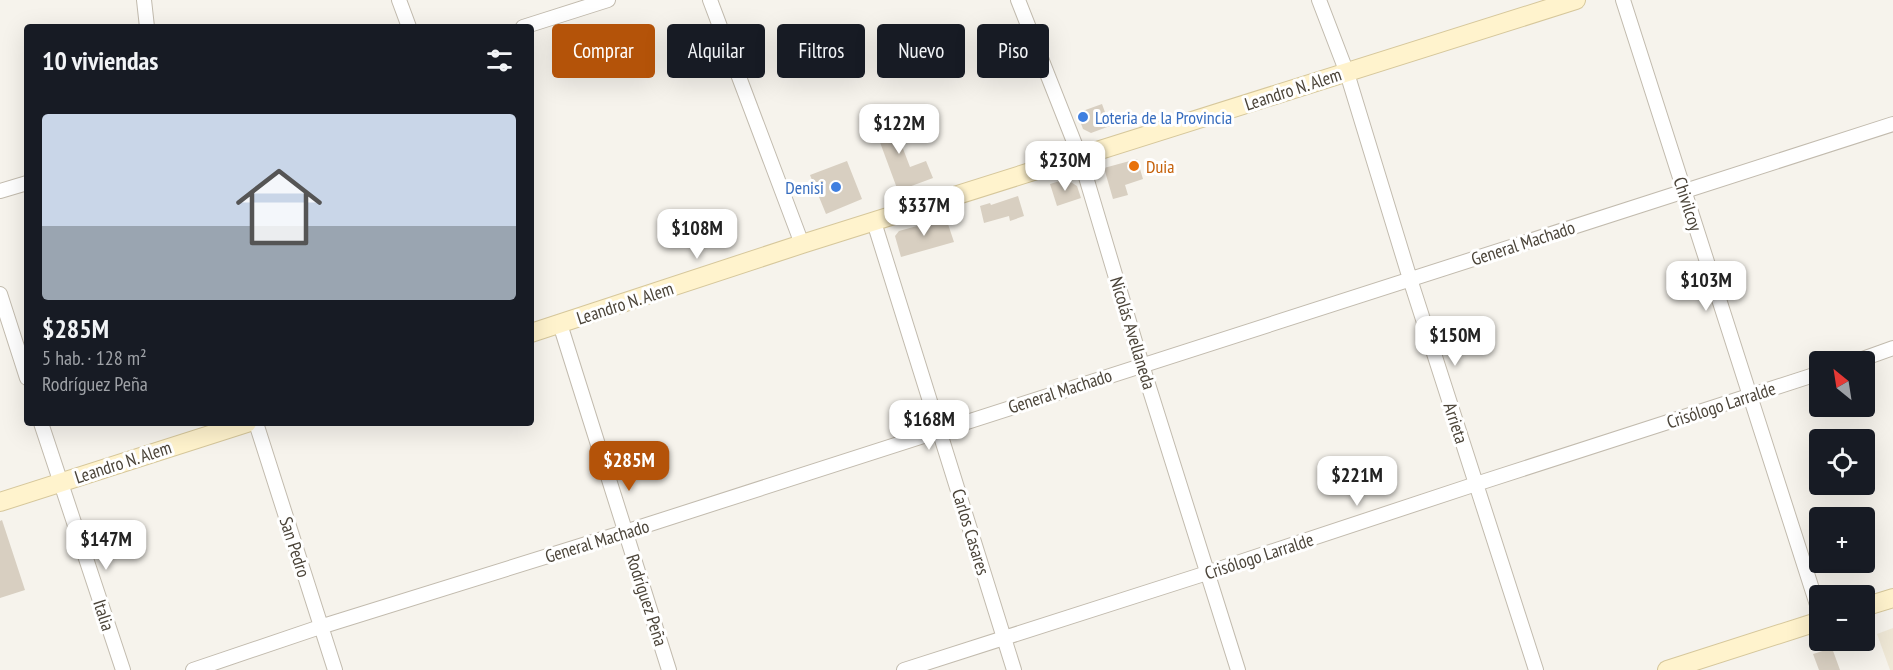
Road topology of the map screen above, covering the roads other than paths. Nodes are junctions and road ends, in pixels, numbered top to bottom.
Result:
1 (144, 0) edge
2 (399, 0) edge
3 (608, 0) edge
4 (710, 0) edge
5 (1018, 0) edge
6 (1319, 0) edge
7 (1576, 0) edge
8 (1623, 0) edge
9 (147, 24) edge
10 (408, 24) edge
11 (532, 24) edge
12 (1347, 72) junction
13 (1893, 124) edge
14 (1080, 157) junction
15 (24, 184) edge
16 (0, 192) edge
17 (1684, 192) junction
18 (874, 222) junction
19 (802, 244) junction
20 (1410, 279) junction
21 (0, 294) edge
22 (560, 324) junction
23 (534, 329) edge
24 (1893, 348) edge
25 (1875, 354) edge
26 (1142, 365) junction
27 (24, 369) edge
28 (1809, 377) edge
29 (1749, 396) junction
30 (42, 426) edge
31 (237, 426) edge
32 (257, 426) edge
33 (939, 430) junction
34 (60, 482) junction
35 (1476, 484) junction
36 (0, 502) edge
37 (625, 532) junction
38 (1207, 573) junction
39 (1811, 585) edge
40 (1893, 598) edge
41 (1875, 604) edge
42 (1809, 625) edge
43 (320, 627) junction
44 (1003, 639) junction
45 (1698, 665) edge
46 (123, 670) edge
47 (193, 670) edge
48 (335, 670) edge
49 (669, 670) edge
50 (904, 670) edge
51 (1014, 670) edge
52 (1238, 670) edge
53 (1536, 670) edge
54 (1667, 670) edge

1 - 9 street
2 - 10 street
3 - 11 street
4 - 19 street
5 - 14 street, Nicolás Avellaneda
6 - 12 street, Arrieta
7 - 12 street, Leandro N. Alem
8 - 17 street, Chivilcoy
12 - 14 street, Leandro N. Alem
12 - 20 street, Arrieta
13 - 17 street, General Machado
14 - 18 street, Leandro N. Alem
14 - 26 street, Nicolás Avellaneda
15 - 16 street
17 - 20 street, General Machado
17 - 29 street, Chivilcoy
18 - 19 street, Leandro N. Alem
18 - 33 street, Carlos Casares
19 - 22 street, Leandro N. Alem
20 - 26 street, General Machado
20 - 35 street, Arrieta
21 - 27 street
22 - 23 street, Leandro N. Alem
22 - 37 street, Rodríguez Peña
24 - 25 street
26 - 33 street, General Machado
26 - 38 street, Nicolás Avellaneda
28 - 29 street, Crisólogo Larralde
29 - 35 street, Crisólogo Larralde
29 - 39 street, Chivilcoy
30 - 34 street, Italia
31 - 34 street, Leandro N. Alem
32 - 43 street, San Pedro
33 - 37 street, General Machado
33 - 44 street, Carlos Casares
34 - 36 street, Leandro N. Alem
34 - 46 street, Italia
35 - 38 street, Crisólogo Larralde
35 - 53 street, Arrieta
37 - 43 street, General Machado
37 - 49 street, Rodríguez Peña
38 - 44 street, Crisólogo Larralde
38 - 52 street, Nicolás Avellaneda
40 - 41 street
42 - 45 street
43 - 47 street, General Machado
43 - 48 street, San Pedro
44 - 50 street, Crisólogo Larralde
44 - 51 street, Carlos Casares
45 - 54 street

